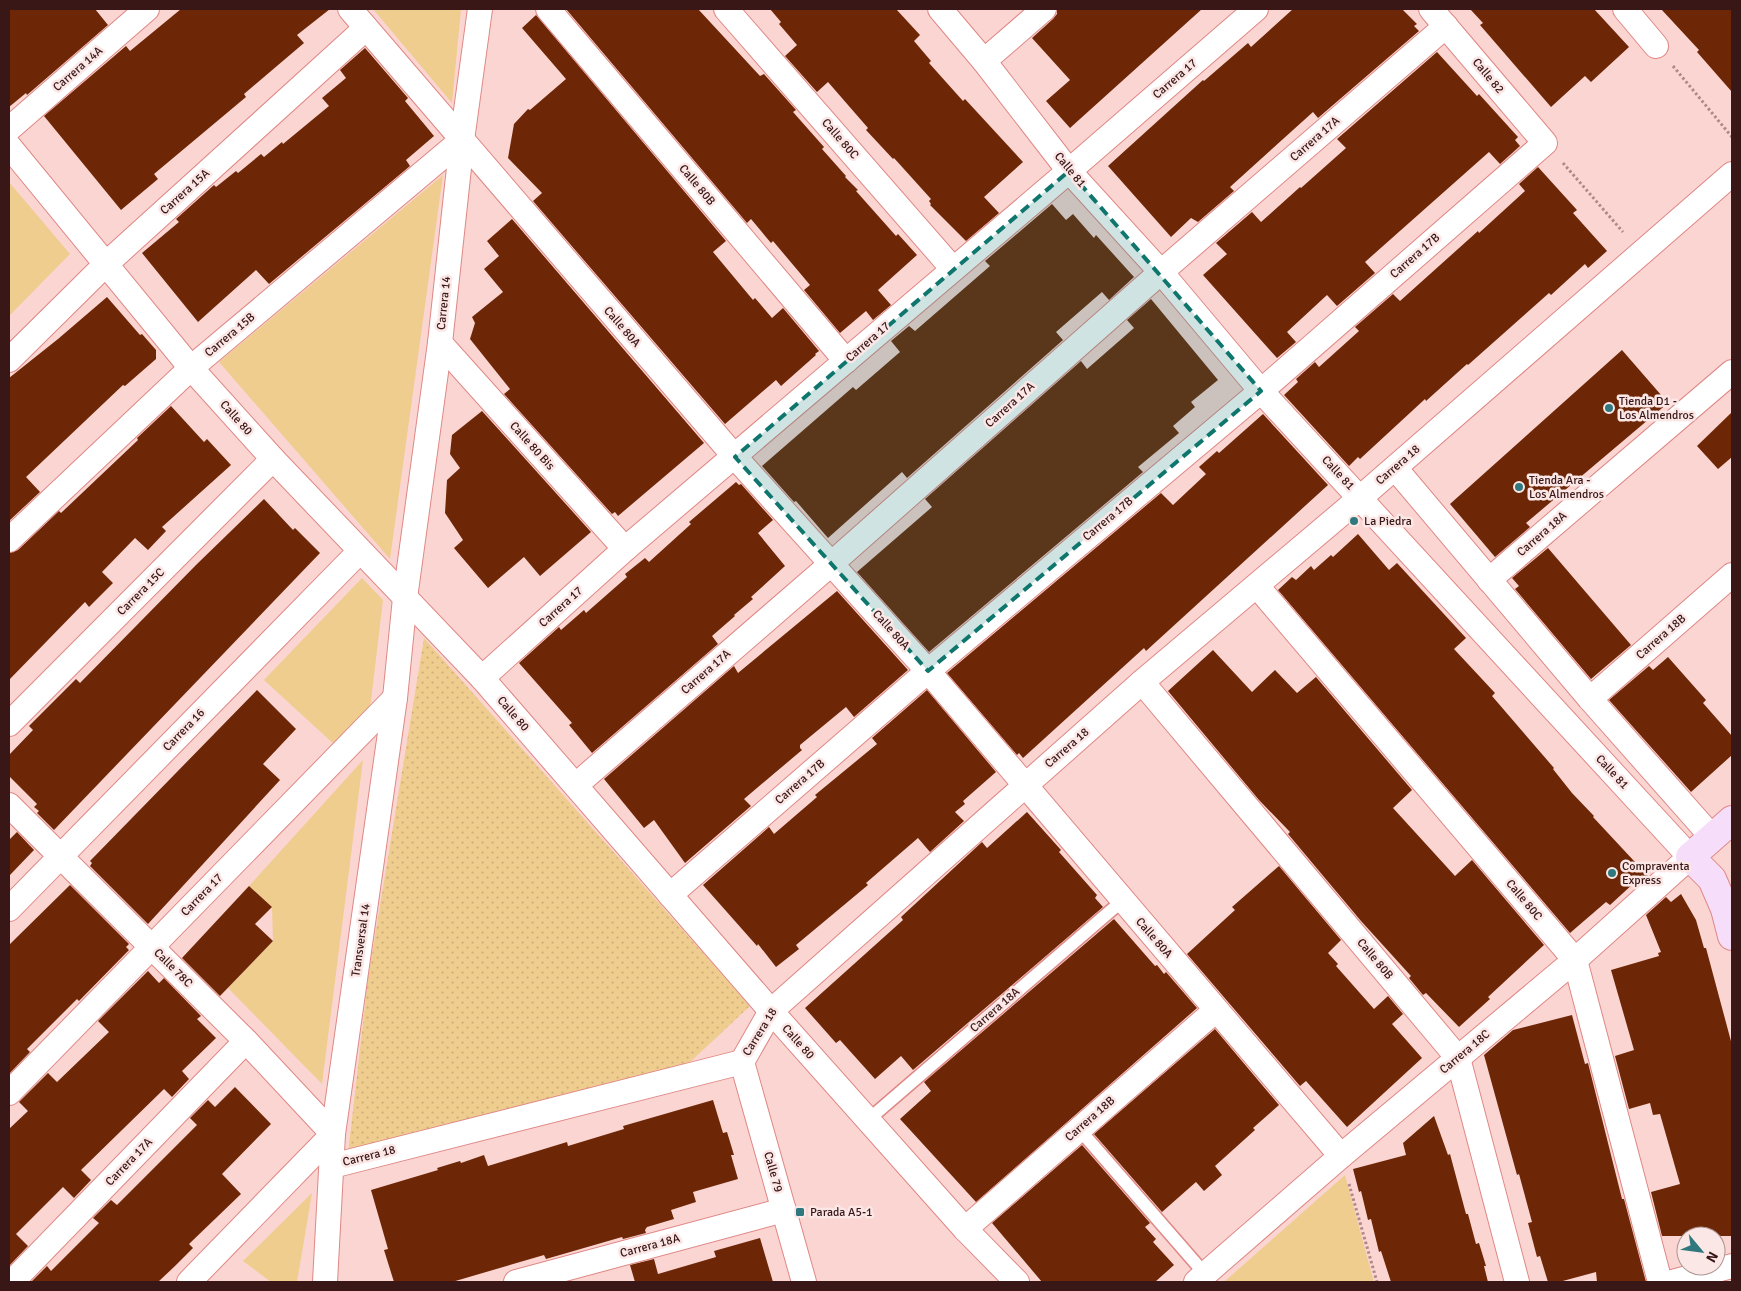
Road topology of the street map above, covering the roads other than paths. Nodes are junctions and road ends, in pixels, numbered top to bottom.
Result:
1 (147, 9) edge
2 (350, 9) edge
3 (480, 9) edge
4 (548, 9) edge
5 (726, 9) edge
6 (940, 9) edge
7 (1044, 9) edge
8 (1256, 9) edge
9 (1625, 9) edge
10 (1439, 18) edge
11 (366, 28) junction
12 (1656, 46) road end
13 (984, 61) junction
14 (9, 129) edge
15 (462, 140) junction
16 (1545, 143) joint
17 (9, 146) edge
18 (1069, 171) junction
19 (1732, 174) edge
20 (106, 264) junction
21 (953, 269) junction
22 (1161, 272) junction
23 (440, 343) junction
24 (9, 360) edge
25 (846, 361) junction
26 (191, 368) junction
27 (1732, 372) edge
28 (1261, 391) junction
29 (734, 457) junction
30 (273, 459) junction
31 (1395, 468) junction
32 (1360, 498) junction
33 (9, 540) edge
34 (625, 549) junction
35 (360, 551) junction
36 (831, 564) junction
37 (1732, 574) edge
38 (1489, 580) junction
39 (1257, 586) junction
40 (405, 598) junction
41 (928, 670) junction
42 (482, 678) junction
43 (1142, 682) junction
44 (395, 698) junction
45 (1590, 699) junction
46 (9, 724) edge
47 (1025, 784) junction
48 (576, 785) junction
49 (9, 805) edge
50 (1732, 820) edge
51 (1712, 838) junction
52 (60, 857) junction
53 (1690, 857) junction
54 (670, 894) junction
55 (1122, 901) junction
56 (9, 910) edge
57 (1732, 936) edge
58 (152, 946) junction
59 (1575, 960) junction
60 (1216, 1010) junction
61 (771, 1011) junction
62 (246, 1041) junction
63 (1458, 1058) junction
64 (742, 1062) junction
65 (9, 1093) edge
66 (868, 1120) junction
67 (1079, 1129) junction
68 (333, 1134) junction
69 (1341, 1156) junction
70 (332, 1166) junction
71 (784, 1210) junction
72 (965, 1229) junction
73 (1732, 1266) edge
74 (1200, 1278) edge
75 (12, 1282) edge
76 (189, 1282) edge
77 (325, 1282) edge
78 (516, 1282) edge
79 (804, 1282) edge
80 (1016, 1282) edge
81 (1517, 1282) edge
82 (1660, 1282) edge
83 (1672, 1282) edge

1 - 14 street, Carrera 14A
2 - 11 street, Calle 80A
3 - 15 street, Carrera 14
4 - 25 street, Calle 80B
5 - 21 street, Calle 80C
6 - 13 street, Calle 81
7 - 13 street
8 - 18 street, Carrera 17
9 - 12 street
10 - 16 street, Calle 82
10 - 22 street, Carrera 17A
11 - 15 street, Calle 80A
11 - 20 street, Carrera 15A
13 - 18 street, Calle 81
15 - 23 street, Carrera 14
15 - 26 street, Carrera 15B
15 - 29 street, Calle 80A
16 - 28 street, Carrera 17B
17 - 20 street, Calle 80
18 - 21 street, Carrera 17
18 - 22 street, Calle 81
19 - 31 street, Carrera 18
20 - 24 street, Carrera 15A
20 - 26 street, Calle 80
21 - 25 street, Carrera 17
22 - 28 street, Calle 81
22 - 36 street, Carrera 17A
23 - 34 street, Calle 80 Bis
23 - 40 street, Carrera 14
25 - 29 street, Carrera 17
26 - 30 street, Calle 80
26 - 33 street, Carrera 15B
27 - 38 street, Carrera 18A
28 - 32 street, Calle 81
28 - 41 street, Carrera 17B
29 - 34 street, Carrera 17
29 - 36 street, Calle 80A
30 - 35 street, Calle 80
30 - 46 street, Carrera 15C
31 - 32 street, Carrera 18
31 - 38 street
32 - 39 street, Carrera 18
32 - 53 street, Calle 81
34 - 42 street, Carrera 17
35 - 40 street, Calle 80
35 - 52 street, Carrera 16
36 - 41 street, Calle 80A
36 - 48 street, Carrera 17A
37 - 45 street, Carrera 18B
38 - 45 street
39 - 43 street, Carrera 18
39 - 59 street, Calle 80C
40 - 42 street, Calle 80
40 - 44 street, Transversal 14
41 - 47 street, Calle 80A
41 - 54 street, Carrera 17B
42 - 48 street, Calle 80
43 - 47 street, Carrera 18
43 - 63 street, Calle 80B
44 - 58 street, Carrera 17
44 - 68 street, Transversal 14
45 - 51 street
47 - 55 street, Calle 80A
47 - 61 street, Carrera 18
48 - 54 street, Calle 80
49 - 52 street, Calle 78C
50 - 51 street, Carrera 18C
51 - 53 street, Carrera 18C
52 - 56 street, Carrera 16
52 - 58 street, Calle 78C
53 - 57 street, Calle 81
53 - 59 street, Carrera 18C
54 - 61 street, Calle 80
55 - 60 street, Calle 80A
55 - 66 lane, Carrera 18A
58 - 62 street, Calle 78C
58 - 65 street, Carrera 17
59 - 63 street, Carrera 18C
59 - 82 street, Calle 80C
60 - 67 street, Carrera 18B
60 - 69 street, Calle 80A
61 - 64 street, Carrera 18
61 - 66 street, Calle 80
62 - 68 street, Calle 78C
62 - 75 street, Carrera 17A
63 - 69 street, Carrera 18C
63 - 81 street, Calle 80B
64 - 70 street, Carrera 18
64 - 71 street, Calle 79
66 - 72 street, Calle 80
67 - 72 street, Carrera 18B
67 - 74 lane
68 - 70 street, Transversal 14
68 - 76 street
69 - 74 street, Carrera 18C
70 - 77 street, Transversal 14
71 - 78 street, Carrera 18A
71 - 79 street, Calle 79
72 - 80 street, Calle 80
73 - 83 street

